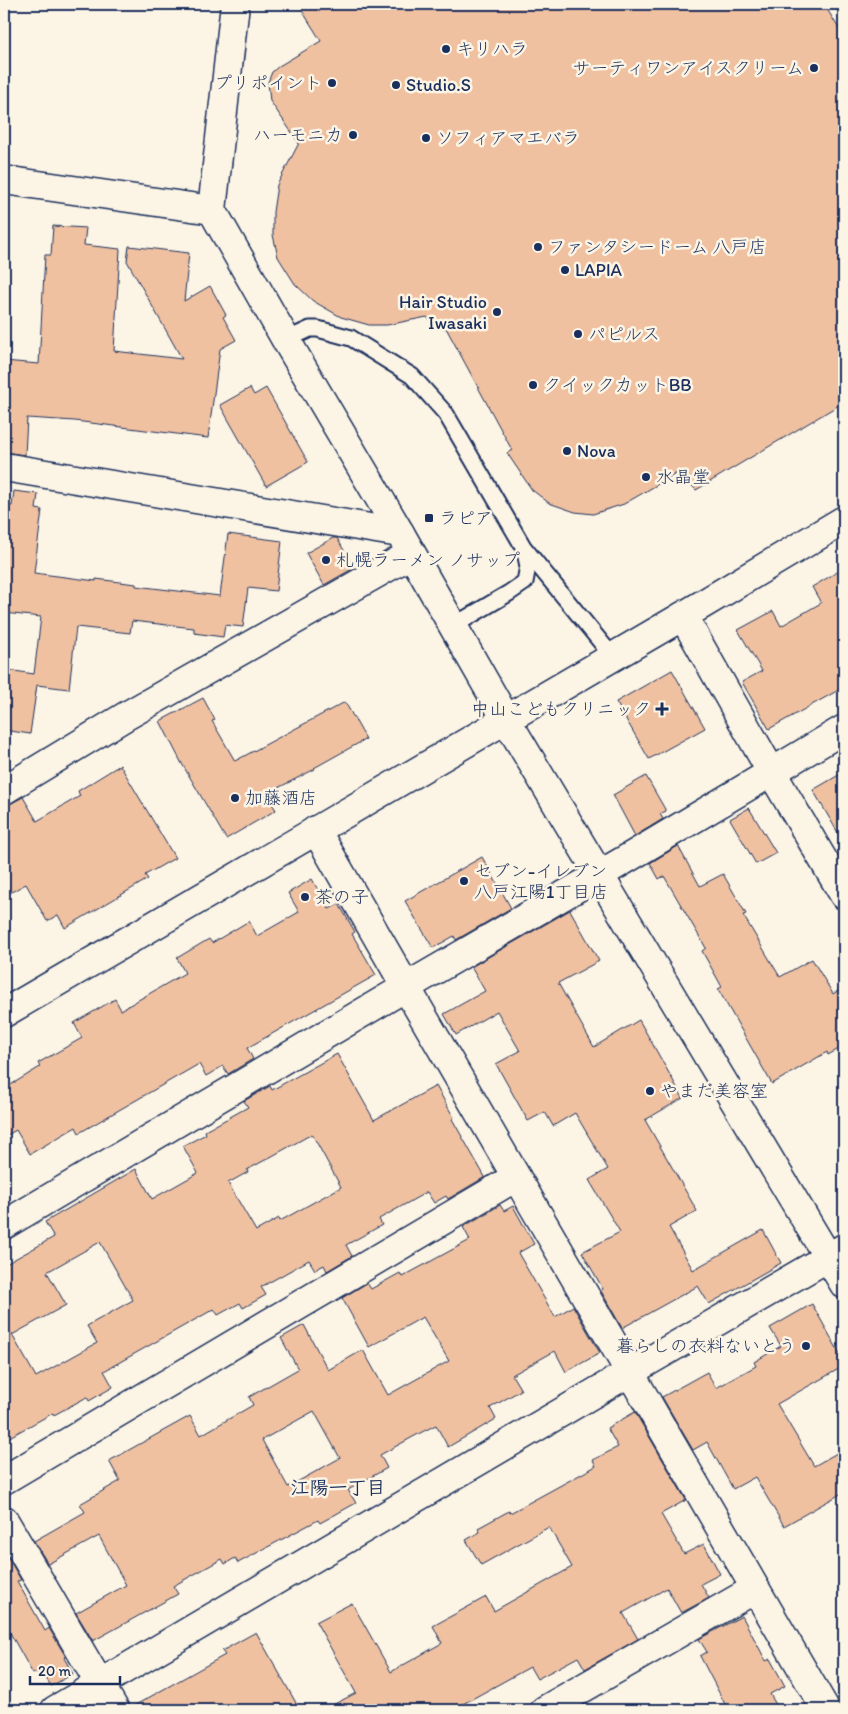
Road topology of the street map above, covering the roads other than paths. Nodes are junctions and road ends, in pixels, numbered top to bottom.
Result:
1 (235, 4) edge
2 (4, 180) edge
3 (212, 210) junction
4 (286, 340) junction
5 (4, 467) edge
6 (844, 520) edge
7 (405, 544) junction
8 (524, 548) junction
9 (683, 616) junction
10 (453, 626) junction
11 (613, 657) junction
12 (506, 719) junction
13 (844, 729) edge
14 (772, 773) junction
15 (4, 790) edge
16 (316, 830) junction
17 (600, 875) junction
18 (844, 895) edge
19 (406, 988) junction
20 (4, 1013) edge
21 (516, 1177) junction
22 (4, 1225) edge
23 (836, 1253) edge
24 (844, 1284) edge
25 (630, 1372) junction
26 (4, 1480) edge
27 (4, 1520) edge
28 (755, 1589) junction
29 (100, 1684) junction
30 (55, 1710) edge
31 (115, 1710) edge
32 (545, 1710) edge
33 (826, 1710) edge

1 - 3 street
2 - 3 street
3 - 4 street
4 - 7 street
4 - 8 lane
5 - 7 street
6 - 9 street
7 - 10 street
7 - 15 street
8 - 10 lane
8 - 11 lane
9 - 11 street
9 - 14 street
10 - 12 street
11 - 12 street
12 - 16 street
12 - 17 street
13 - 14 street
14 - 17 street
14 - 18 street
16 - 19 street
16 - 20 street
17 - 19 street
17 - 23 street
19 - 21 street
19 - 22 street
21 - 25 street
21 - 26 street
23 - 24 street
23 - 25 street
25 - 28 street
25 - 29 street
27 - 29 street
28 - 32 street
28 - 33 street
29 - 30 street
29 - 31 street

